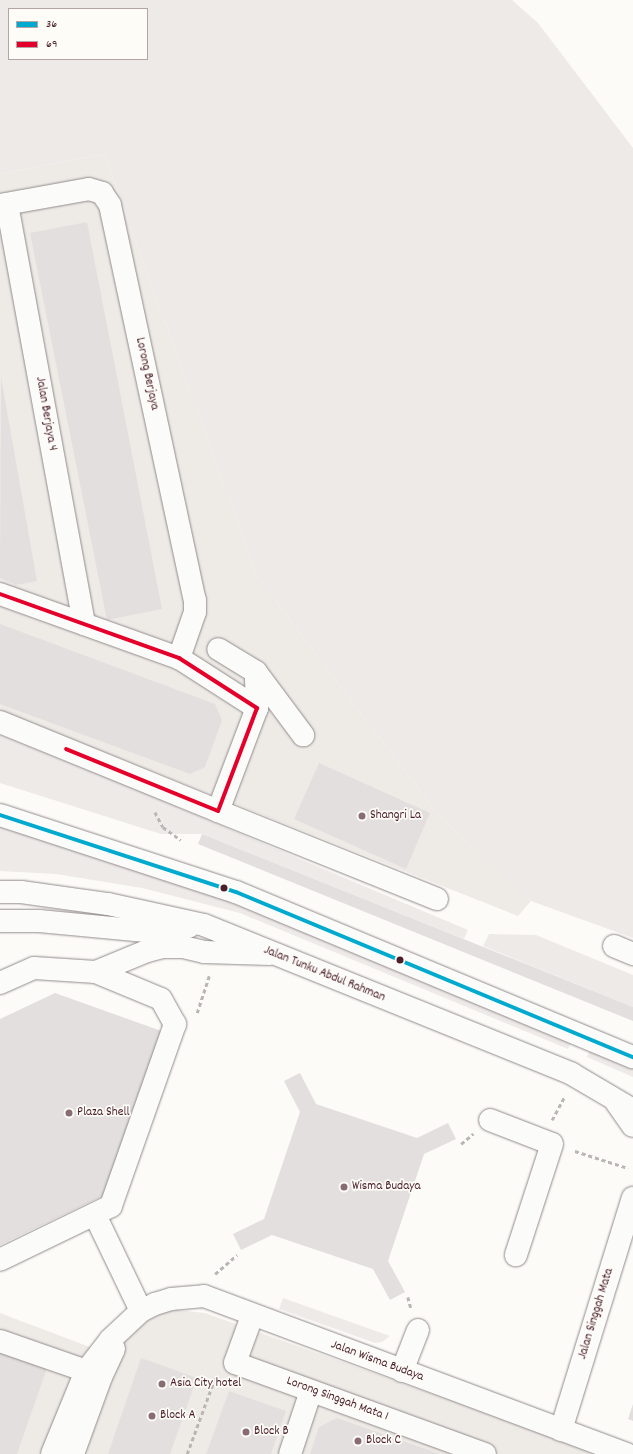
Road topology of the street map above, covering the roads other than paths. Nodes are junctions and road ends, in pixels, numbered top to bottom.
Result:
1 (3, 205) edge
2 (0, 594) edge
3 (84, 624) junction
4 (218, 649) dead end
5 (179, 658) junction
6 (256, 672) junction
7 (257, 708) junction
8 (0, 722) edge
9 (303, 735) dead end
10 (218, 811) junction
11 (0, 815) edge
12 (0, 892) edge
13 (438, 899) dead end
14 (0, 921) edge
15 (204, 925) junction
16 (270, 954) junction
17 (96, 972) junction
18 (0, 983) edge
19 (633, 1057) edge
20 (625, 1106) edge
21 (490, 1120) dead end
22 (633, 1126) edge
23 (633, 1198) edge
24 (95, 1215) junction
25 (516, 1255) dead end
26 (0, 1260) edge
27 (252, 1316) junction
28 (135, 1317) junction
29 (418, 1330) dead end
30 (0, 1341) edge
31 (86, 1371) junction
32 (402, 1371) junction
33 (311, 1391) junction
34 (561, 1430) junction
35 (52, 1454) edge
36 (73, 1454) edge
37 (290, 1454) edge
38 (485, 1454) edge
39 (627, 1454) edge

1 - 3 street, Jalan Berjaya 4
1 - 5 street, Lorong Berjaya
2 - 3 street
3 - 5 street
4 - 6 street
5 - 7 street
6 - 7 street
6 - 9 street
7 - 10 street
8 - 10 street
10 - 13 street
11 - 19 street
12 - 15 street, Jalan Tunku Abdul Rahman
14 - 15 street
15 - 16 street, Jalan Tunku Abdul Rahman
16 - 17 street
16 - 20 street, Jalan Tunku Abdul Rahman
17 - 18 street
17 - 24 street
20 - 22 street
21 - 25 street
23 - 34 street, Jalan Singgah Mata
24 - 26 street
24 - 28 street
27 - 28 street, Jalan Wisma Budaya
27 - 32 street, Jalan Wisma Budaya
27 - 33 street, Lorong Singgah Mata 1
28 - 31 street
28 - 36 street
29 - 32 street
30 - 31 street
31 - 35 street
32 - 34 street, Jalan Wisma Budaya
33 - 37 street
33 - 38 street, Lorong Singgah Mata 1
34 - 39 street, Jalan Wisma Budaya

